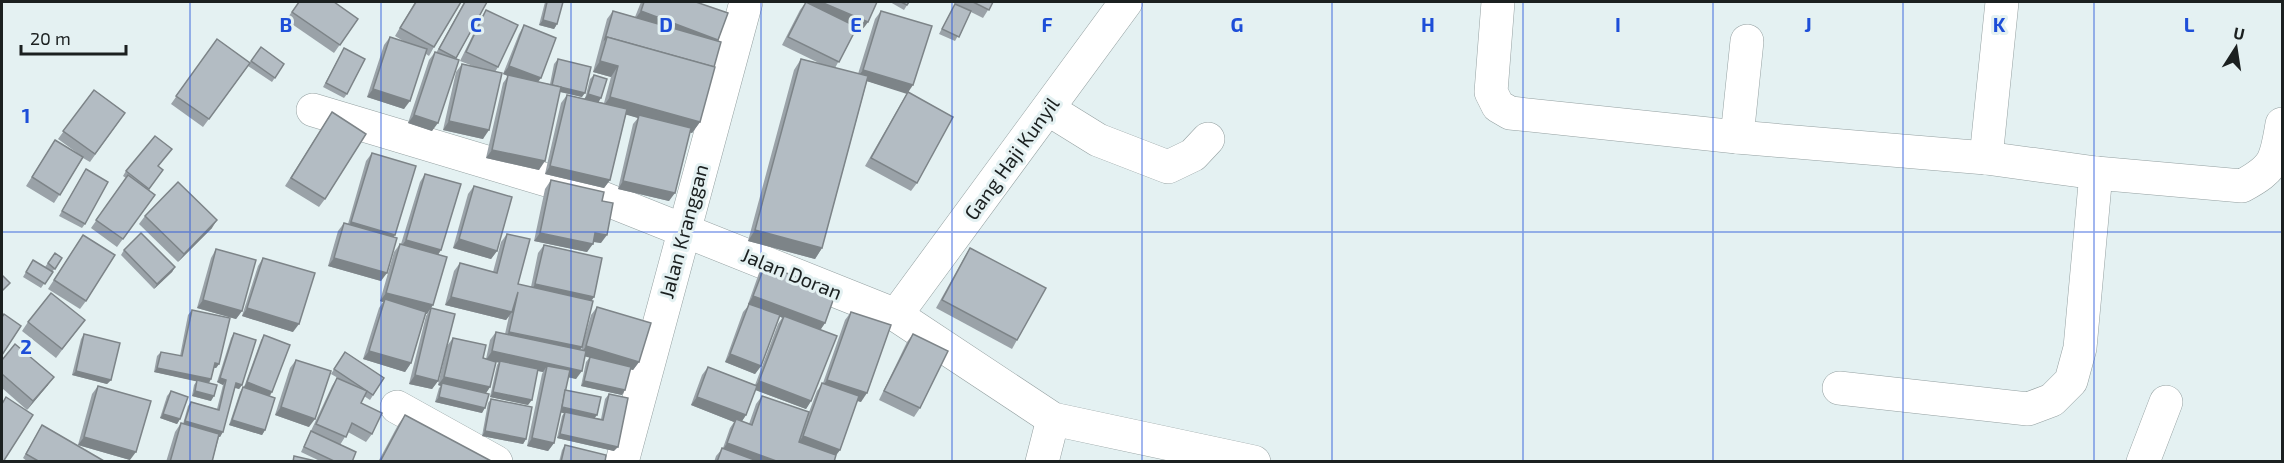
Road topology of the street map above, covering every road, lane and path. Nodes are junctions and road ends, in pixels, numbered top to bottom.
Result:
1 (1126, 2) edge
2 (1498, 2) edge
3 (2002, 2) edge
4 (731, 12) edge
5 (1747, 41) dead end
6 (1048, 109) junction
7 (313, 110) dead end
8 (2283, 124) edge
9 (1737, 137) junction
10 (1208, 139) dead end
11 (1986, 158) junction
12 (2096, 173) junction
13 (683, 231) junction
14 (896, 315) junction
15 (1839, 388) dead end
16 (2166, 402) dead end
17 (397, 407) dead end
18 (1053, 419) junction
19 (496, 462) edge
20 (622, 462) edge
21 (1042, 462) edge
22 (1254, 462) edge
23 (2143, 462) edge

1 - 6 street, Gang Haji Kunyil
2 - 9 street
3 - 11 street
4 - 13 street, Jalan Kranggan
5 - 9 street
6 - 10 street
6 - 14 street, Gang Haji Kunyil
7 - 13 street, Jalan Doran
8 - 12 street
9 - 11 street
11 - 12 street
12 - 15 street
13 - 14 street, Jalan Doran
13 - 20 street, Jalan Kranggan
14 - 18 street, Jalan Doran
16 - 23 street
17 - 19 street
18 - 21 street
18 - 22 street, Jalan Doran

